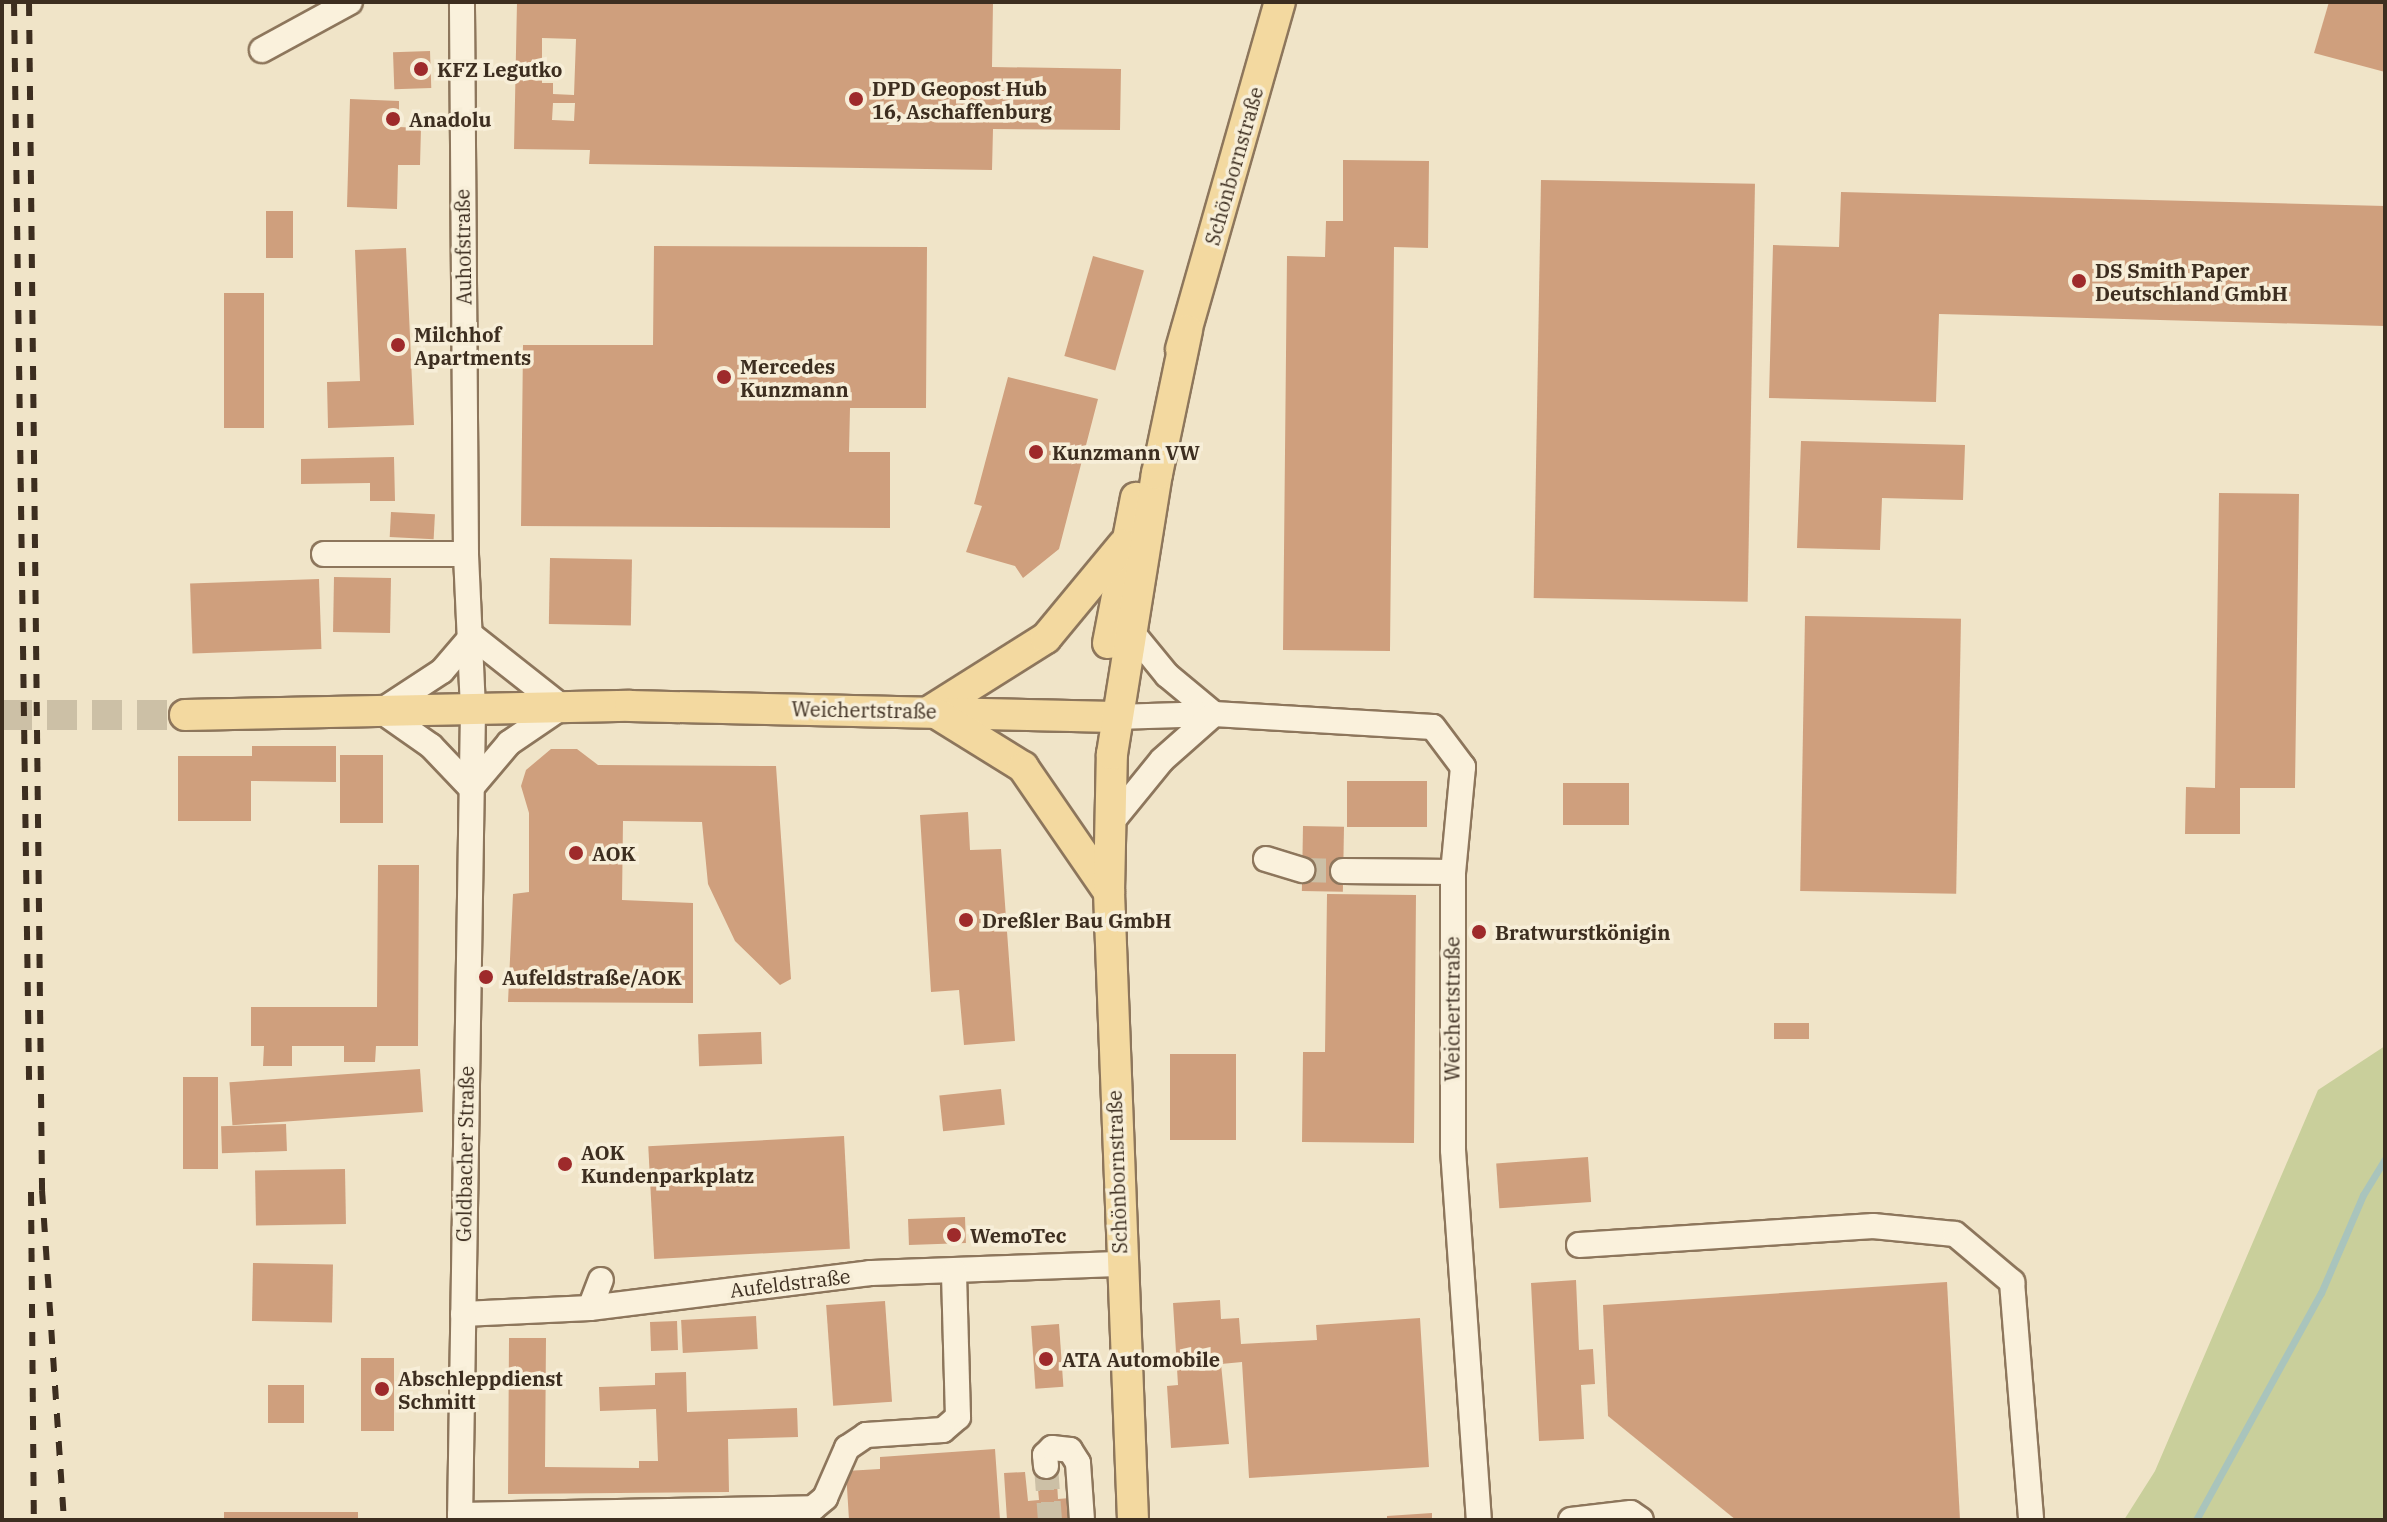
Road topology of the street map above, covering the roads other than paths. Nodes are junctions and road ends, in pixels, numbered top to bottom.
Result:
1 (350, 2) edge
2 (462, 2) edge
3 (1280, 2) edge
4 (262, 50) dead end
5 (1187, 330) junction
6 (1124, 543) junction
7 (324, 554) dead end
8 (466, 554) junction
9 (1131, 631) junction
10 (472, 636) junction
11 (562, 707) junction
12 (473, 709) junction
13 (381, 711) junction
14 (930, 711) junction
15 (1214, 714) junction
16 (185, 715) tunnel mouth
17 (1115, 717) junction
18 (471, 788) junction
19 (1110, 824) junction
20 (1266, 859) dead end
21 (1302, 870) tunnel mouth
22 (1343, 871) tunnel mouth
23 (1453, 872) junction
24 (1109, 892) junction
25 (1579, 1245) dead end
26 (1119, 1264) junction
27 (954, 1271) junction
28 (601, 1280) dead end
29 (590, 1308) junction
30 (463, 1314) junction
31 (1046, 1466) dead end
32 (460, 1518) edge
33 (1082, 1520) edge
34 (1133, 1520) edge
35 (1479, 1520) edge
36 (1571, 1520) edge
37 (1641, 1520) edge
38 (2031, 1520) edge

1 - 4 street
2 - 8 street, Auhofstraße
3 - 5 main road, Schönbornstraße
5 - 6 main road, Schönbornstraße
5 - 9 main road, Schönbornstraße
6 - 14 main road
6 - 17 main road, Schönbornstraße
7 - 8 street
8 - 10 street, Auhofstraße
9 - 15 street
9 - 17 main road, Schönbornstraße
10 - 11 street
10 - 12 street, Auhofstraße
10 - 13 street
11 - 12 main road, Weichertstraße
11 - 14 main road, Weichertstraße
11 - 18 street
12 - 13 main road
12 - 18 street, Goldbacher Straße
13 - 16 main road
13 - 18 street
14 - 17 main road, Weichertstraße
14 - 24 main road
15 - 17 street, Weichertstraße
15 - 19 street
15 - 23 street, Weichertstraße
17 - 19 main road, Schönbornstraße
18 - 30 street, Goldbacher Straße
19 - 24 main road, Schönbornstraße
20 - 21 street
22 - 23 street
23 - 35 street, Weichertstraße
24 - 26 main road, Schönbornstraße
25 - 38 street
26 - 27 street, Aufeldstraße
26 - 34 main road, Schönbornstraße
27 - 29 street, Aufeldstraße
27 - 32 street
28 - 29 street
29 - 30 street, Aufeldstraße
30 - 32 street, Goldbacher Straße
31 - 33 street
36 - 37 street

